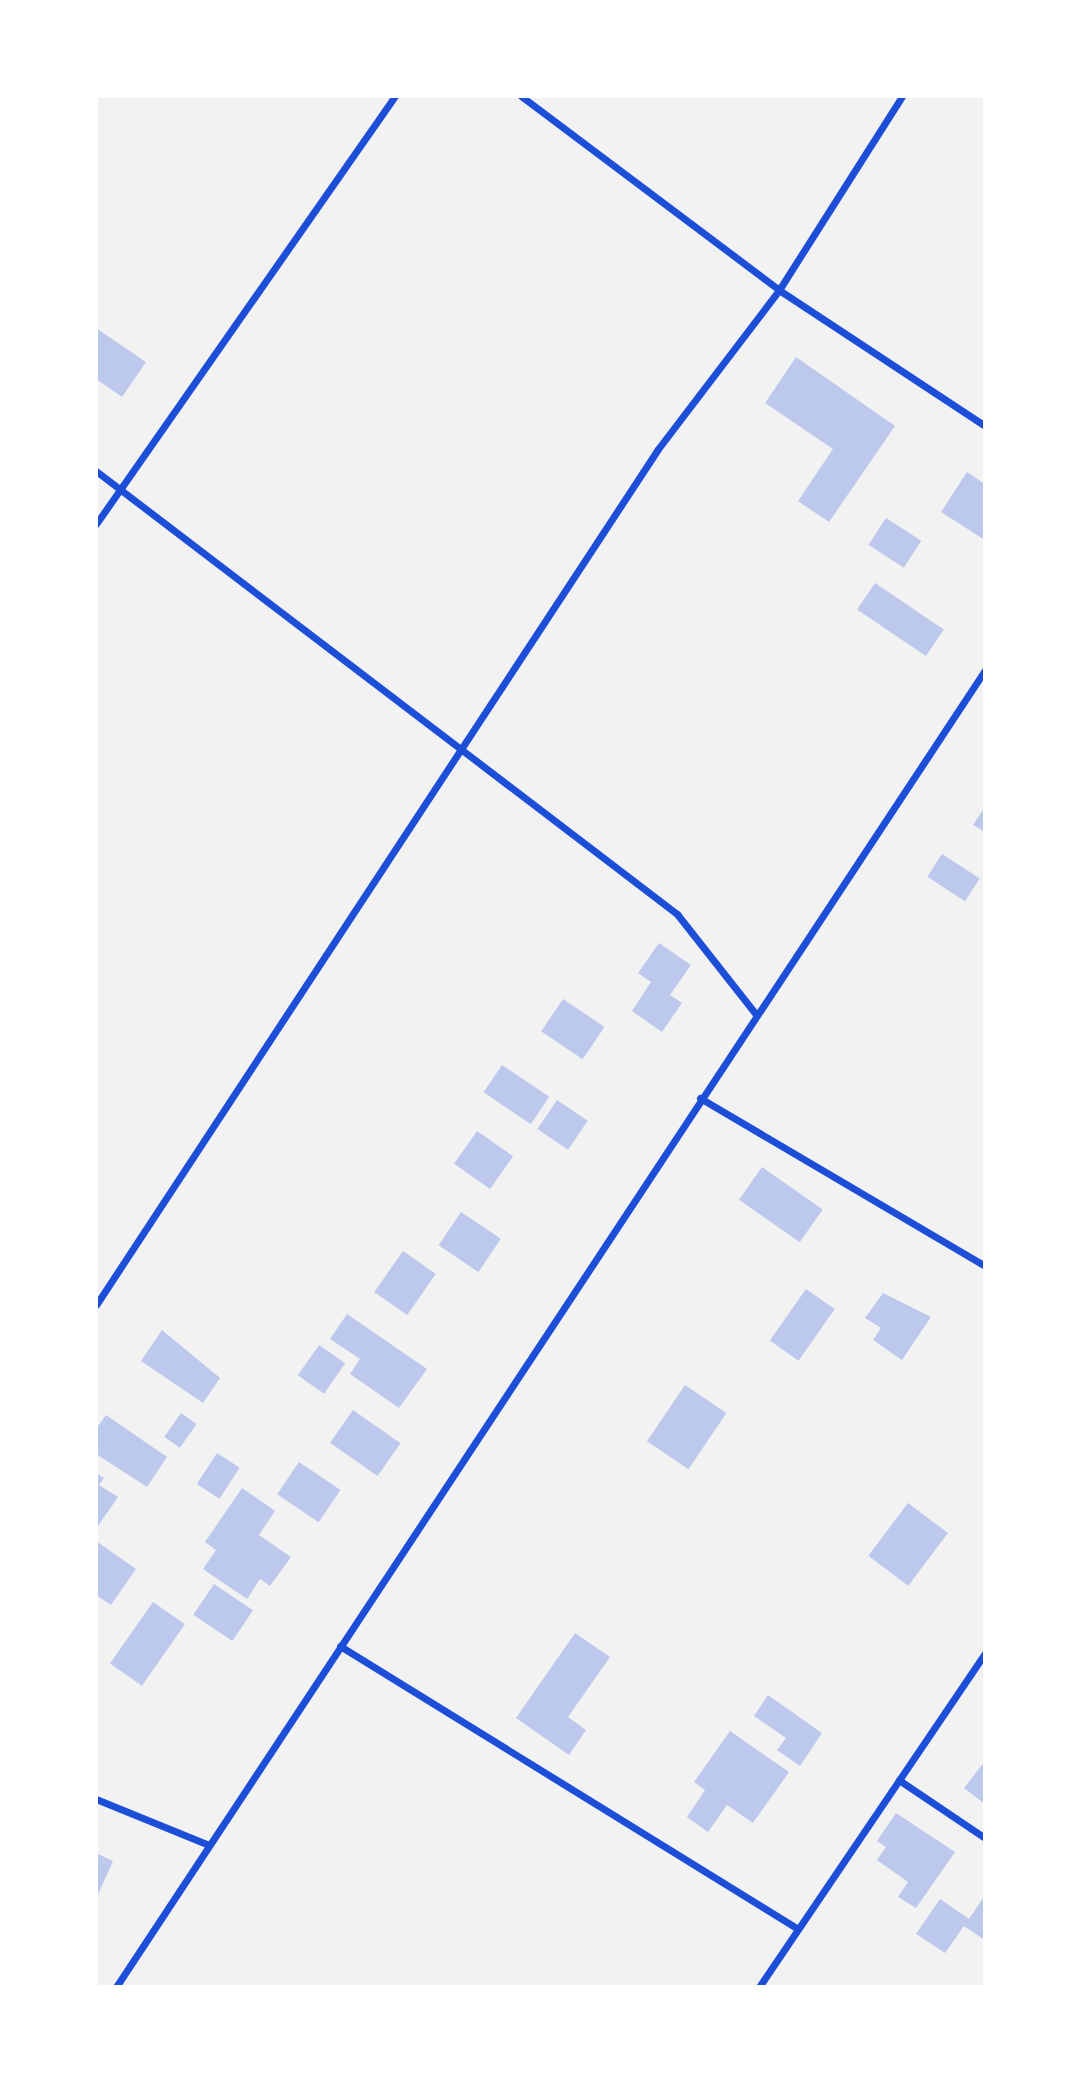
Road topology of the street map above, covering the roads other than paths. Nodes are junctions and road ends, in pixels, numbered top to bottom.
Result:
1 (395, 96) edge
2 (521, 96) edge
3 (902, 96) edge
4 (779, 290) junction
5 (985, 426) edge
6 (96, 471) edge
7 (120, 488) junction
8 (96, 524) edge
9 (985, 670) edge
10 (461, 747) junction
11 (755, 1013) junction
12 (701, 1098) junction
13 (985, 1266) edge
14 (96, 1305) edge
15 (340, 1646) junction
16 (985, 1653) edge
17 (899, 1780) junction
18 (96, 1799) edge
19 (985, 1838) edge
20 (209, 1845) junction
21 (798, 1929) junction
22 (116, 1987) edge
23 (759, 1987) edge

1 - 7 street
2 - 4 street
3 - 4 street
4 - 5 street
4 - 10 street
6 - 7 street
7 - 8 street
7 - 10 street
9 - 11 street
10 - 11 street
10 - 14 street
11 - 12 street
12 - 13 street
12 - 15 street
15 - 20 street
15 - 21 street
16 - 17 street
17 - 19 street
17 - 21 street
18 - 20 street
20 - 22 street
21 - 23 street

